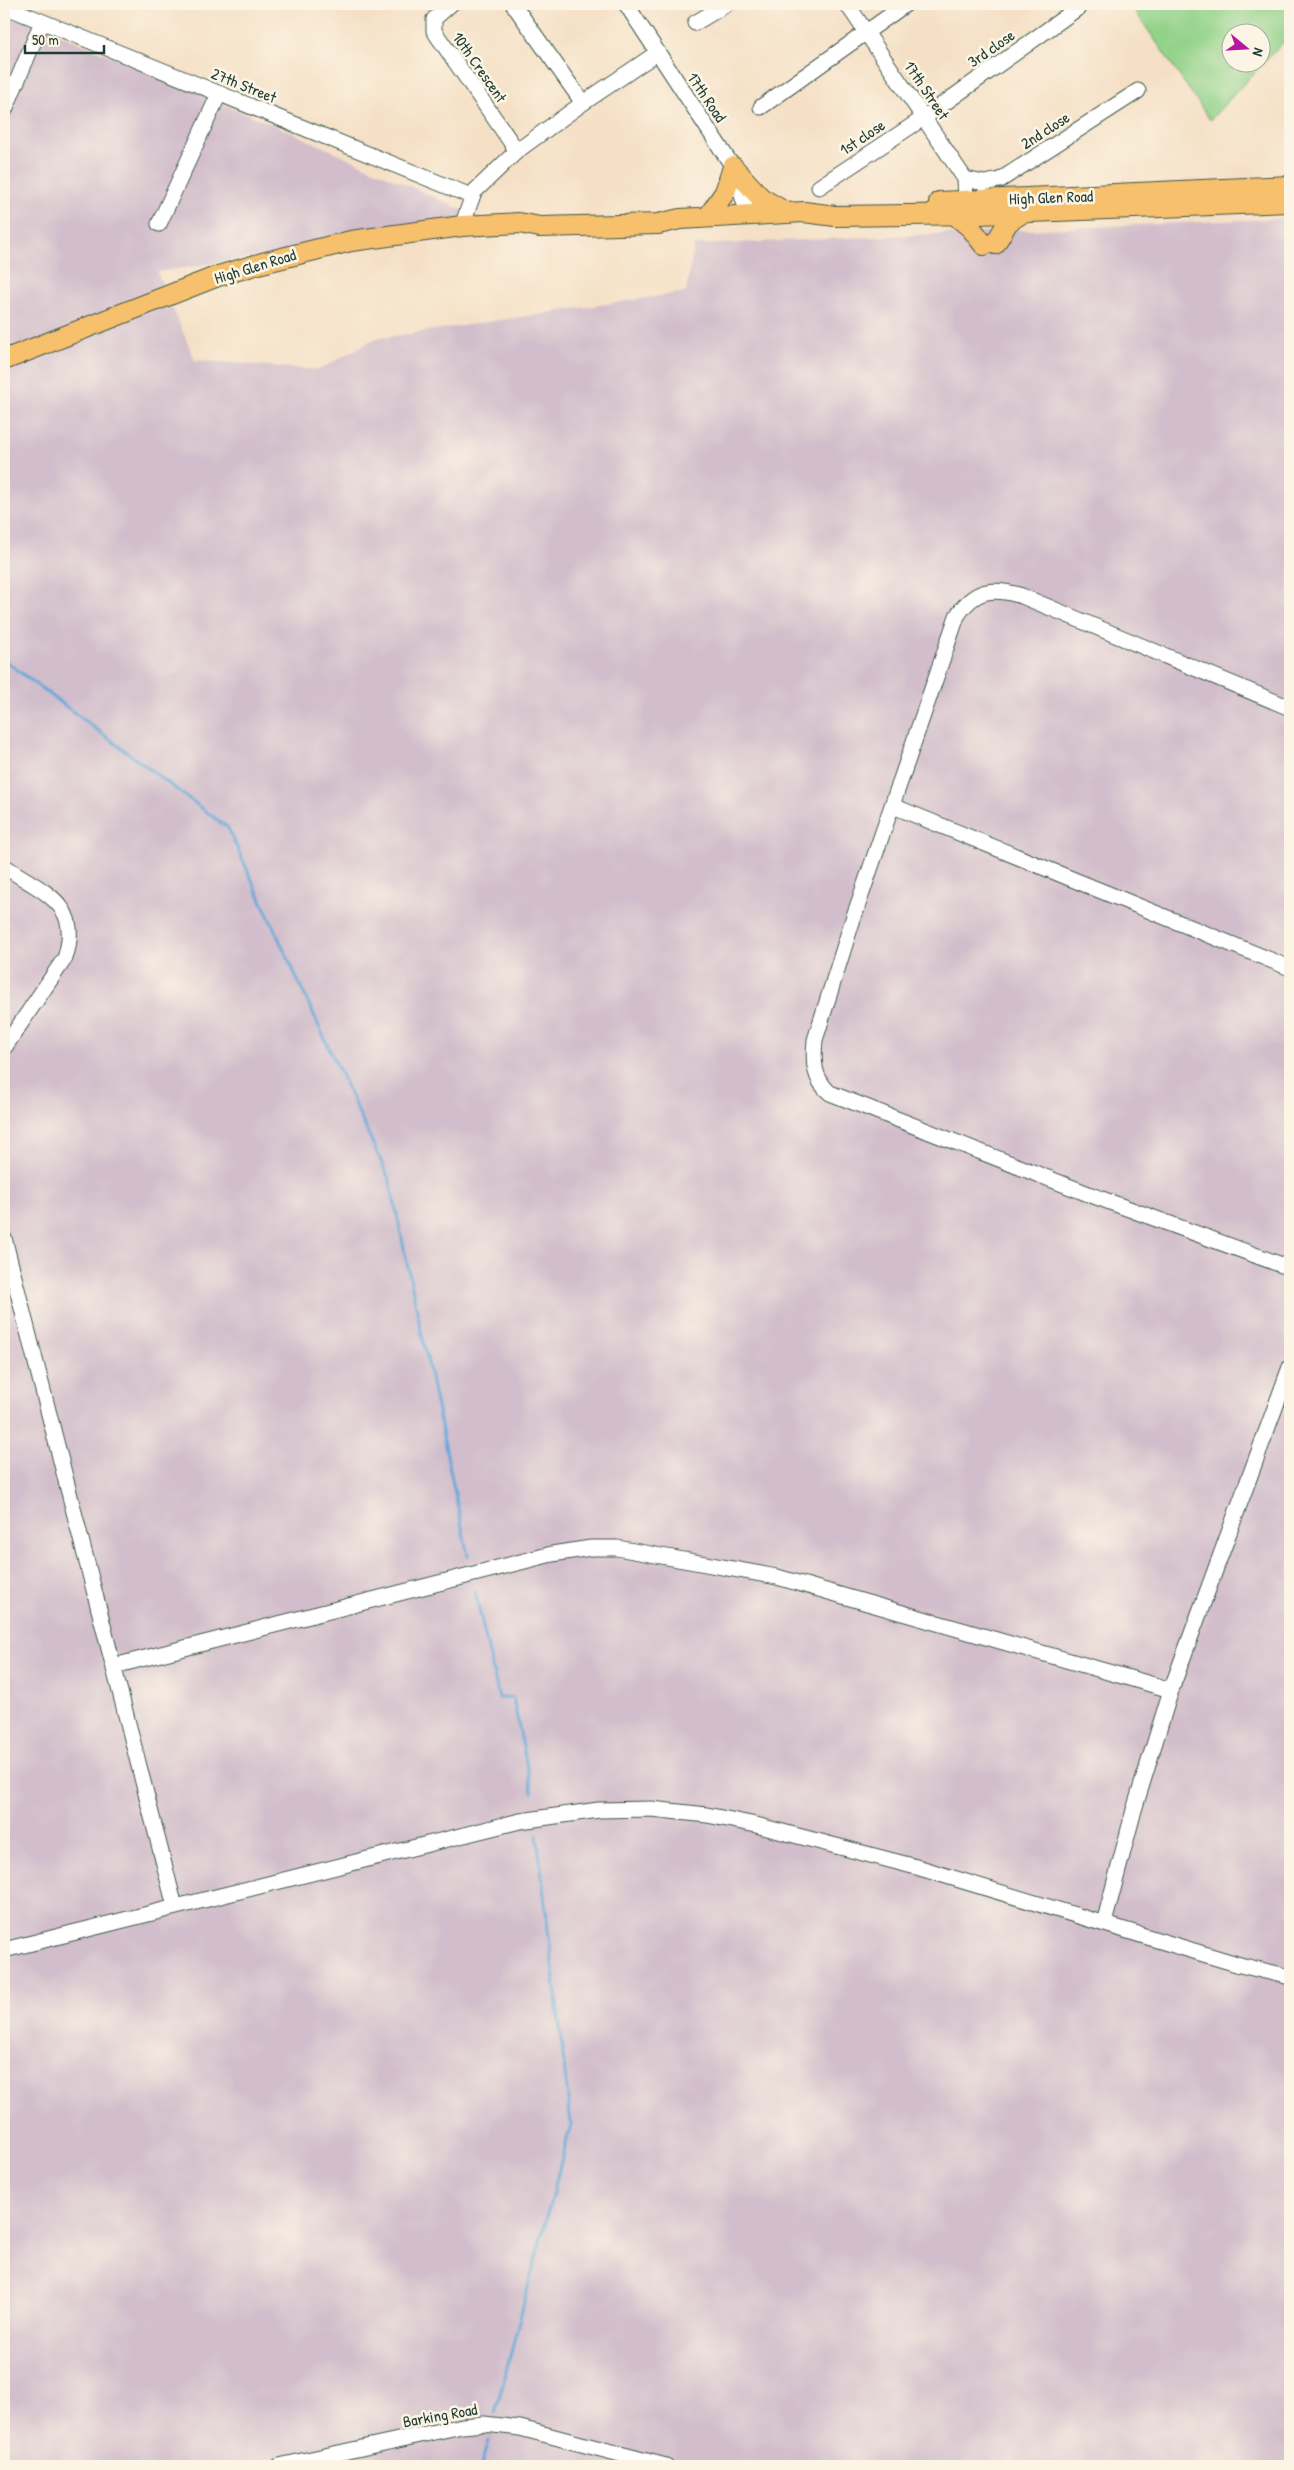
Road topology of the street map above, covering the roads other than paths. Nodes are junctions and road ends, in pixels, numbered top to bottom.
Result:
1 (451, 4) edge
2 (513, 4) edge
3 (626, 4) edge
4 (727, 4) edge
5 (847, 4) edge
6 (906, 4) edge
7 (4, 6) edge
8 (1078, 8) dead end
9 (42, 22) junction
10 (695, 23) dead end
11 (867, 32) junction
12 (657, 53) junction
13 (1138, 91) dead end
14 (219, 94) junction
15 (583, 103) junction
16 (762, 107) dead end
17 (4, 112) edge
18 (924, 117) junction
19 (517, 151) junction
20 (733, 167) junction
21 (965, 179) junction
22 (1290, 186) edge
23 (820, 187) dead end
24 (471, 196) junction
25 (1290, 202) edge
26 (960, 207) junction
27 (785, 212) junction
28 (1022, 213) junction
29 (748, 214) junction
30 (708, 217) junction
31 (159, 224) dead end
32 (462, 226) junction
33 (4, 360) edge
34 (1290, 708) edge
35 (893, 806) junction
36 (4, 866) edge
37 (1290, 968) edge
38 (4, 1048) edge
39 (4, 1238) edge
40 (1290, 1268) edge
41 (1290, 1367) edge
42 (114, 1666) junction
43 (1171, 1690) junction
44 (175, 1907) junction
45 (1104, 1923) junction
46 (4, 1950) edge
47 (1290, 1977) edge
48 (279, 2466) edge
49 (666, 2466) edge

1 - 19 street, 10th Crescent
2 - 15 street
3 - 12 street, 17th Road
4 - 10 street
5 - 11 street, 17th Street
6 - 11 street
7 - 9 street, 27th Street
8 - 18 street, 3rd close
9 - 14 street, 27th Street
9 - 17 street
11 - 16 street
11 - 18 street, 17th Street
12 - 15 street
12 - 20 street, 17th Road
13 - 21 street, 2nd close
14 - 24 street, 27th Street
14 - 31 street
15 - 19 street
18 - 21 street, 17th Street
18 - 23 street, 1st close
19 - 24 street
20 - 27 main road
20 - 29 street, 17th Road
20 - 30 main road
21 - 26 street
22 - 26 main road, High Glen Road
24 - 32 street
25 - 28 main road, High Glen Road
26 - 27 main road, High Glen Road
26 - 28 main road, High Glen Road
26 - 28 main road
27 - 29 main road, High Glen Road
29 - 30 main road, High Glen Road
30 - 32 main road, High Glen Road
32 - 33 main road, High Glen Road
34 - 35 street
35 - 37 street
35 - 40 street
36 - 38 street
39 - 42 street
41 - 43 street
42 - 43 street
42 - 44 street
43 - 45 street
44 - 45 street
44 - 46 street
45 - 47 street
48 - 49 street, Barking Road

